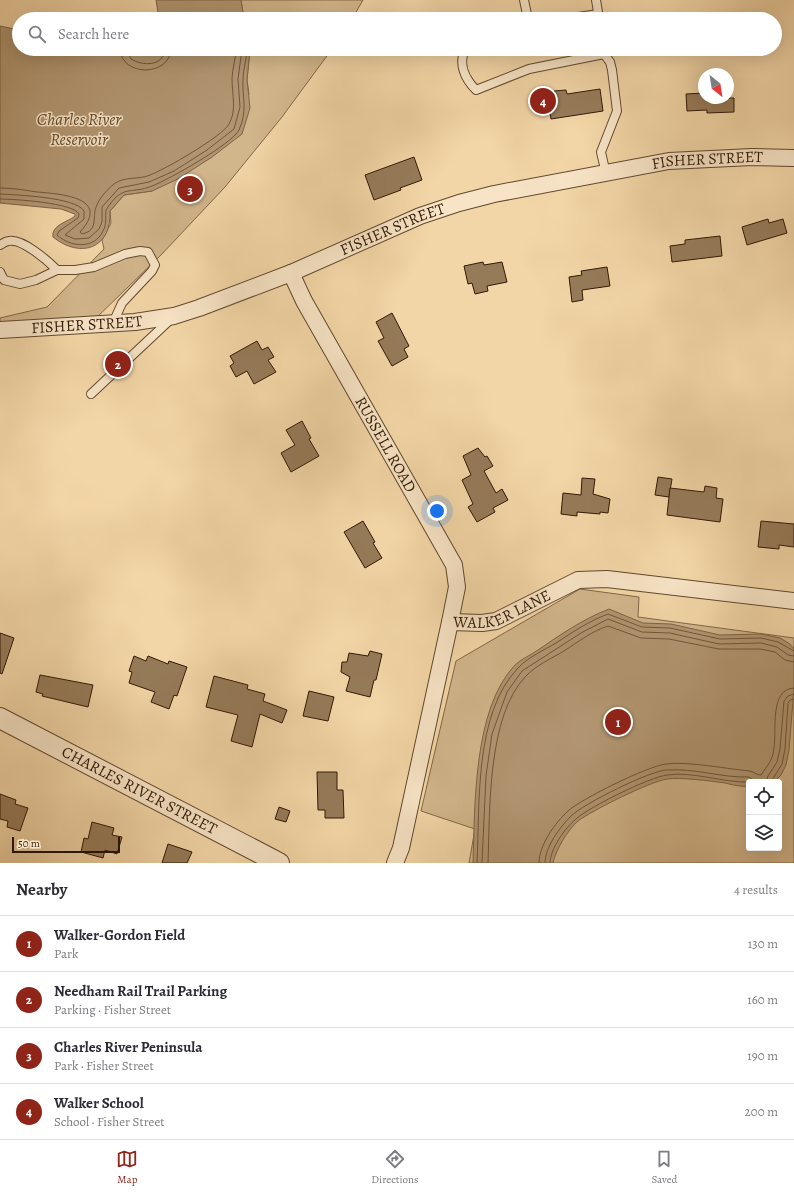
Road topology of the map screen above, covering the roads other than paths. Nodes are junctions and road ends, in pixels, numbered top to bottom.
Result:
1 (524, 0) edge
2 (596, 0) edge
3 (527, 12) edge
4 (598, 12) edge
5 (462, 56) edge
6 (583, 56) edge
7 (606, 56) edge
8 (794, 158) edge
9 (606, 174) junction
10 (0, 245) edge
11 (57, 270) junction
12 (0, 272) edge
13 (291, 273) junction
14 (174, 316) junction
15 (113, 323) junction
16 (0, 330) edge
17 (92, 394) dead end
18 (794, 601) edge
19 (450, 622) junction
20 (0, 718) edge
21 (279, 863) edge
22 (395, 863) edge

1 - 3 lane
2 - 4 lane
5 - 6 lane
7 - 9 lane
8 - 9 street, FISHER STREET
9 - 13 street, FISHER STREET
10 - 11 lane
11 - 12 lane
11 - 15 lane
13 - 14 street, FISHER STREET
13 - 19 street, RUSSELL ROAD
14 - 15 street, FISHER STREET
14 - 17 lane
15 - 16 street, FISHER STREET
18 - 19 street, WALKER LANE
19 - 22 street, WALKER LANE
20 - 21 street, CHARLES RIVER STREET

